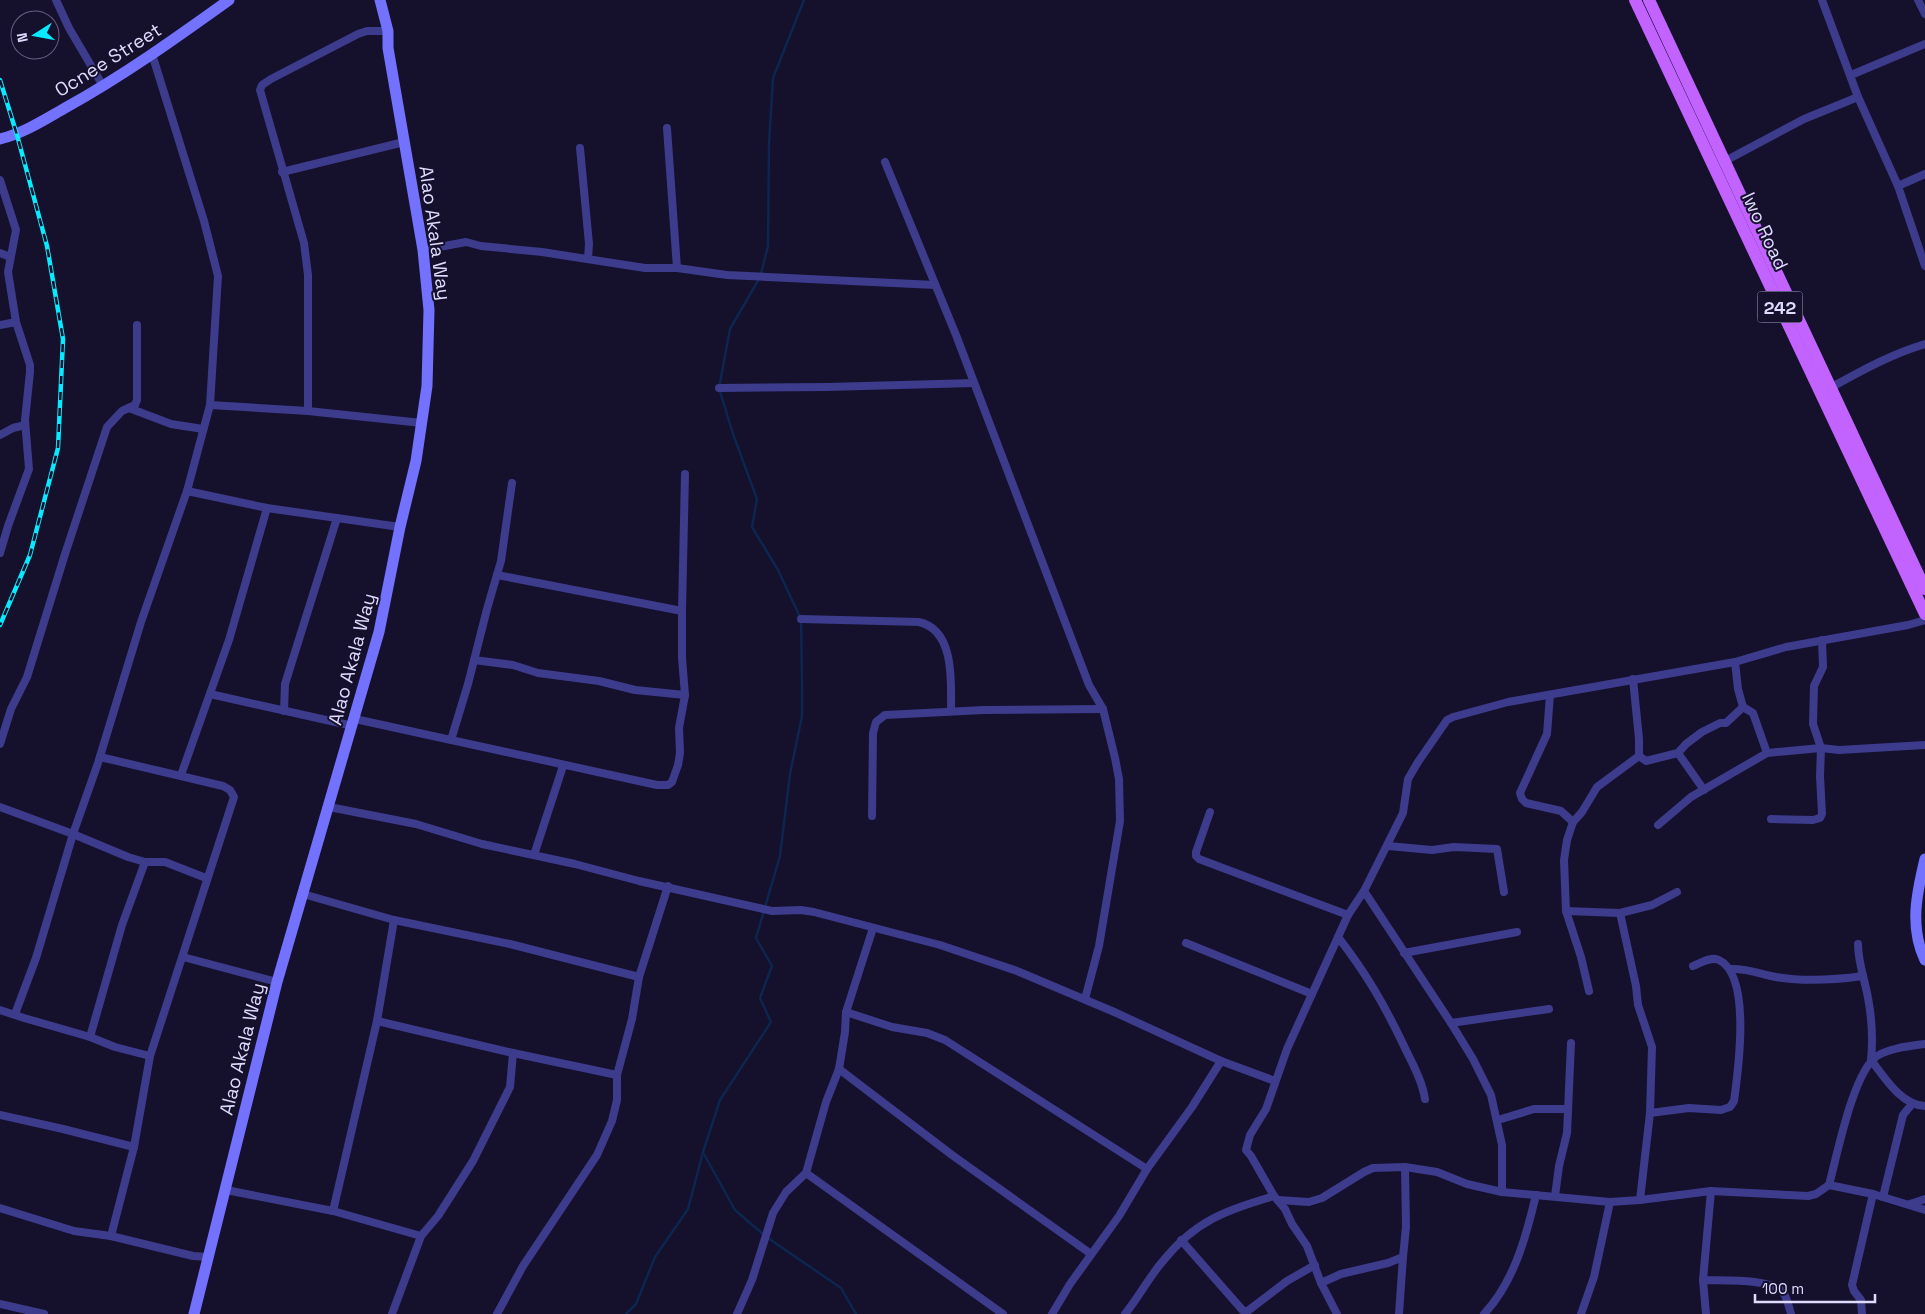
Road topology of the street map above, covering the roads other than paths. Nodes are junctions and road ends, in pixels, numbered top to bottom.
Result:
1 (56, 0) edge
2 (229, 0) edge
3 (380, 0) edge
4 (1635, 0) edge
5 (1649, 0) edge
6 (1822, 0) edge
7 (1918, 0) edge
8 (1925, 14) edge
9 (388, 31) junction
10 (1925, 44) edge
11 (152, 54) junction
12 (1851, 75) junction
13 (104, 86) junction
14 (1858, 97) junction
15 (668, 128) dead end
16 (0, 139) edge
17 (404, 142) junction
18 (580, 148) dead end
19 (1725, 161) junction
20 (886, 162) dead end
21 (282, 172) junction
22 (1925, 174) edge
23 (0, 180) edge
24 (1898, 186) junction
25 (423, 250) junction
26 (0, 253) edge
27 (10, 257) junction
28 (588, 259) junction
29 (1925, 266) edge
30 (677, 268) junction
31 (936, 285) junction
32 (16, 322) junction
33 (0, 325) edge
34 (137, 325) dead end
35 (1925, 344) edge
36 (974, 383) junction
37 (719, 388) dead end
38 (1830, 388) junction
39 (210, 405) junction
40 (129, 408) junction
41 (308, 411) junction
42 (422, 423) junction
43 (25, 425) junction
44 (204, 429) junction
45 (0, 435) edge
46 (685, 474) dead end
47 (512, 483) dead end
48 (187, 491) junction
49 (267, 508) junction
50 (337, 518) junction
51 (4, 525) edge
52 (400, 527) junction
53 (0, 553) edge
54 (497, 575) junction
55 (1922, 575) edge
56 (1925, 589) edge
57 (682, 611) junction
58 (1925, 614) edge
59 (801, 619) dead end
60 (1925, 620) edge
61 (1822, 640) junction
62 (474, 660) junction
63 (1735, 662) junction
64 (1633, 679) junction
65 (210, 694) junction
66 (685, 695) junction
67 (1550, 695) junction
68 (1743, 707) junction
69 (1103, 709) junction
70 (284, 711) junction
71 (951, 711) junction
72 (354, 723) junction
73 (451, 740) junction
74 (0, 744) edge
75 (1925, 745) edge
76 (1821, 748) junction
77 (1678, 753) junction
78 (1767, 753) junction
79 (1639, 756) junction
80 (100, 757) junction
81 (563, 766) junction
82 (181, 775) junction
83 (1704, 790) junction
84 (0, 807) edge
85 (329, 807) junction
86 (1210, 812) dead end
87 (872, 816) dead end
88 (1771, 819) dead end
89 (1573, 822) junction
90 (1658, 825) dead end
91 (73, 834) junction
92 (1388, 846) junction
93 (534, 855) junction
94 (1925, 859) edge
95 (145, 862) junction
96 (206, 878) junction
97 (668, 886) junction
98 (1364, 891) junction
99 (1504, 892) dead end
100 (1677, 892) dead end
101 (303, 894) junction
102 (1566, 911) junction
103 (1620, 913) junction
104 (1348, 915) junction
105 (394, 920) junction
106 (873, 928) junction
107 (1516, 932) dead end
108 (1338, 937) junction
109 (1186, 943) dead end
110 (1858, 944) dead end
111 (1404, 953) junction
112 (183, 957) junction
113 (1925, 960) edge
114 (1693, 966) dead end
115 (1730, 969) junction
116 (1863, 976) junction
117 (639, 977) junction
118 (277, 982) junction
119 (1589, 991) dead end
120 (1312, 994) junction
121 (1086, 999) junction
122 (0, 1010) edge
123 (1549, 1010) dead end
124 (846, 1012) junction
125 (15, 1014) junction
126 (377, 1021) junction
127 (1451, 1023) junction
128 (90, 1037) junction
129 (1571, 1043) dead end
130 (1925, 1044) edge
131 (513, 1053) junction
132 (150, 1056) junction
133 (1871, 1060) junction
134 (1221, 1061) junction
135 (839, 1069) junction
136 (617, 1076) junction
137 (1275, 1081) junction
138 (1425, 1099) dead end
139 (1912, 1104) junction
140 (1925, 1106) edge
141 (1568, 1109) junction
142 (1650, 1113) junction
143 (0, 1115) edge
144 (1498, 1120) junction
145 (134, 1147) junction
146 (1405, 1167) junction
147 (1147, 1169) junction
148 (806, 1173) junction
149 (1829, 1185) junction
150 (226, 1190) junction
151 (1711, 1191) junction
152 (1502, 1192) junction
153 (1536, 1194) junction
154 (1873, 1194) junction
155 (1555, 1196) junction
156 (1883, 1197) junction
157 (1276, 1198) junction
158 (1925, 1199) edge
159 (1640, 1200) junction
160 (1610, 1202) junction
161 (1910, 1204) junction
162 (0, 1208) edge
163 (1925, 1210) edge
164 (333, 1212) junction
165 (112, 1236) junction
166 (421, 1236) junction
167 (1181, 1240) junction
168 (1091, 1254) junction
169 (208, 1257) junction
170 (1403, 1257) junction
171 (1315, 1265) junction
172 (1703, 1280) junction
173 (1321, 1283) junction
174 (0, 1304) edge
175 (44, 1314) edge
176 (194, 1314) edge
177 (392, 1314) edge
178 (497, 1314) edge
179 (737, 1314) edge
180 (1002, 1314) edge
181 (1052, 1314) edge
182 (1125, 1314) edge
183 (1337, 1314) edge
184 (1400, 1314) edge
185 (1484, 1314) edge
186 (1581, 1314) edge
187 (1706, 1314) edge
188 (1791, 1314) edge
189 (1862, 1314) edge

1 - 13 street
2 - 11 street, Ocnee Street
3 - 9 street, Alao Akala Way
4 - 58 main road, Iwo Road / 242
5 - 19 main road, Iwo Road
6 - 12 street
7 - 8 street
9 - 17 street, Alao Akala Way
9 - 21 street
10 - 12 street
11 - 13 street, Ocnee Street
11 - 39 street
12 - 14 street
13 - 16 street, Ocnee Street
14 - 19 street
14 - 24 street
15 - 30 street
17 - 21 street
17 - 25 street, Alao Akala Way
18 - 28 street
19 - 38 main road, Iwo Road
20 - 31 street
21 - 41 street
22 - 24 street
23 - 27 street
24 - 29 street
25 - 28 street
25 - 42 street, Alao Akala Way
26 - 27 street
27 - 32 street
28 - 30 street
30 - 31 street
31 - 36 street
32 - 33 street
32 - 43 street
34 - 40 street
35 - 38 street
36 - 37 street
36 - 69 street
38 - 55 main road, Iwo Road
39 - 41 street
39 - 44 street
40 - 44 street
40 - 74 street
41 - 42 street
42 - 52 street, Alao Akala Way
43 - 45 street
43 - 51 street
44 - 48 street
46 - 57 street
47 - 54 street
48 - 49 street
48 - 80 street
49 - 50 street
49 - 65 street
50 - 52 street
50 - 70 street
51 - 53 street
52 - 72 street, Alao Akala Way
54 - 57 street
54 - 62 street
55 - 56 main road, Iwo Road
57 - 66 street
59 - 71 street
60 - 61 street
61 - 63 street
61 - 76 street
62 - 66 street
62 - 73 street
63 - 64 street
63 - 68 street
64 - 67 street
64 - 79 street
65 - 70 street
65 - 82 street
66 - 81 street
67 - 89 street
67 - 92 street
68 - 77 street
68 - 78 street
69 - 71 street
69 - 121 street
70 - 72 street
71 - 87 street
72 - 73 street
72 - 85 street, Alao Akala Way
73 - 81 street
75 - 76 street
76 - 78 street
76 - 88 street
77 - 79 street
77 - 83 street
78 - 83 street
79 - 89 street
80 - 82 street
80 - 91 street
81 - 93 street
82 - 96 street
83 - 90 street
84 - 91 street
85 - 93 street
85 - 101 street, Alao Akala Way
86 - 104 street
89 - 102 street
91 - 95 street
91 - 125 street
92 - 98 street
92 - 99 street
93 - 97 street
94 - 113 street
95 - 96 street
95 - 128 street
96 - 112 street
97 - 106 street
97 - 117 street
98 - 104 street
98 - 111 street
100 - 103 street
101 - 105 street
101 - 118 street, Alao Akala Way
102 - 103 street
102 - 119 street
103 - 142 street
104 - 108 street
105 - 117 street
105 - 126 street
106 - 121 street
106 - 124 street
107 - 111 street
108 - 120 street
108 - 138 street
109 - 120 street
110 - 116 street
111 - 127 street
112 - 118 street
112 - 132 street
114 - 115 street
115 - 116 street
115 - 142 street
116 - 133 street
117 - 136 street
118 - 150 street, Alao Akala Way
120 - 137 street
121 - 134 street
122 - 125 street
123 - 127 street
124 - 135 street
124 - 147 street
125 - 128 street
126 - 131 street
126 - 164 street
127 - 144 street
128 - 132 street
129 - 141 street
130 - 133 street
131 - 136 street
131 - 166 street
132 - 145 street
133 - 139 street
133 - 149 street
134 - 137 street
134 - 147 street
135 - 148 street
135 - 168 street
136 - 178 street
137 - 157 street
139 - 140 street
139 - 156 street
141 - 144 street
141 - 155 street
142 - 159 street
143 - 145 street
144 - 152 street
145 - 165 street
146 - 152 street
146 - 157 street
146 - 170 street
147 - 168 street
148 - 179 street
148 - 180 street
149 - 151 street
149 - 154 street
150 - 164 street
150 - 169 street, Alao Akala Way
151 - 159 street
151 - 172 street
152 - 153 street
153 - 155 street
153 - 185 street
154 - 156 street
154 - 189 street
155 - 160 street
156 - 161 street
157 - 167 street
157 - 171 street
158 - 161 street
159 - 160 street
160 - 186 street
161 - 163 street
162 - 165 street
164 - 166 street
165 - 169 street
166 - 177 street
167 - 171 street
167 - 182 street
168 - 181 street
169 - 176 street, Alao Akala Way
170 - 173 street
170 - 184 street
171 - 173 street
172 - 187 street
172 - 188 street
173 - 183 street
174 - 175 street

